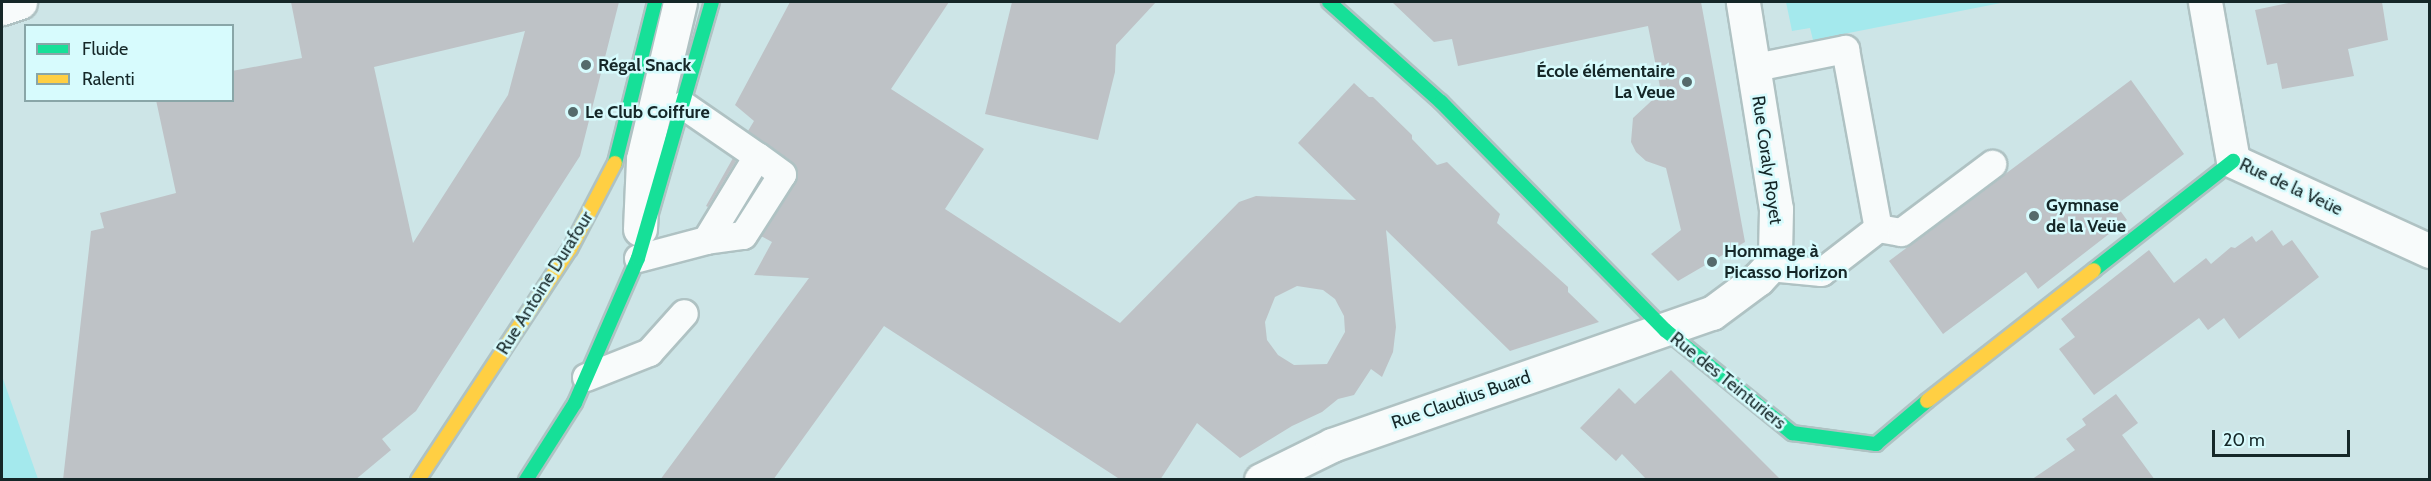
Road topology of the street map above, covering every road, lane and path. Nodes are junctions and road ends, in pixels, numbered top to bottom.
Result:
1 (20, 2) edge
2 (655, 2) edge
3 (680, 2) edge
4 (712, 2) edge
5 (1329, 2) edge
6 (1743, 2) edge
7 (2205, 2) edge
8 (2, 8) edge
9 (1755, 67) junction
10 (683, 105) junction
11 (2234, 161) junction
12 (1992, 164) dead end
13 (1878, 228) junction
14 (2430, 251) edge
15 (639, 258) junction
16 (1769, 267) junction
17 (684, 313) dead end
18 (1665, 330) junction
19 (586, 377) junction
20 (418, 480) edge
21 (526, 480) edge
22 (1261, 480) edge

1 - 8 street
2 - 20 street, Rue Antoine Durafour
3 - 15 street
4 - 10 street
5 - 18 street, Rue des Teinturiers
6 - 9 street, Rue Coraly Royet
7 - 11 street, Rue de la Veüe
9 - 13 lane
9 - 16 street, Rue Coraly Royet
10 - 15 street
10 - 15 lane
11 - 14 street, Rue de la Veüe
11 - 18 street, Rue des Teinturiers
12 - 13 lane
13 - 16 lane
15 - 19 street
16 - 18 street, Rue Coraly Royet
17 - 19 lane
18 - 22 street, Rue Claudius Buard
19 - 21 street

